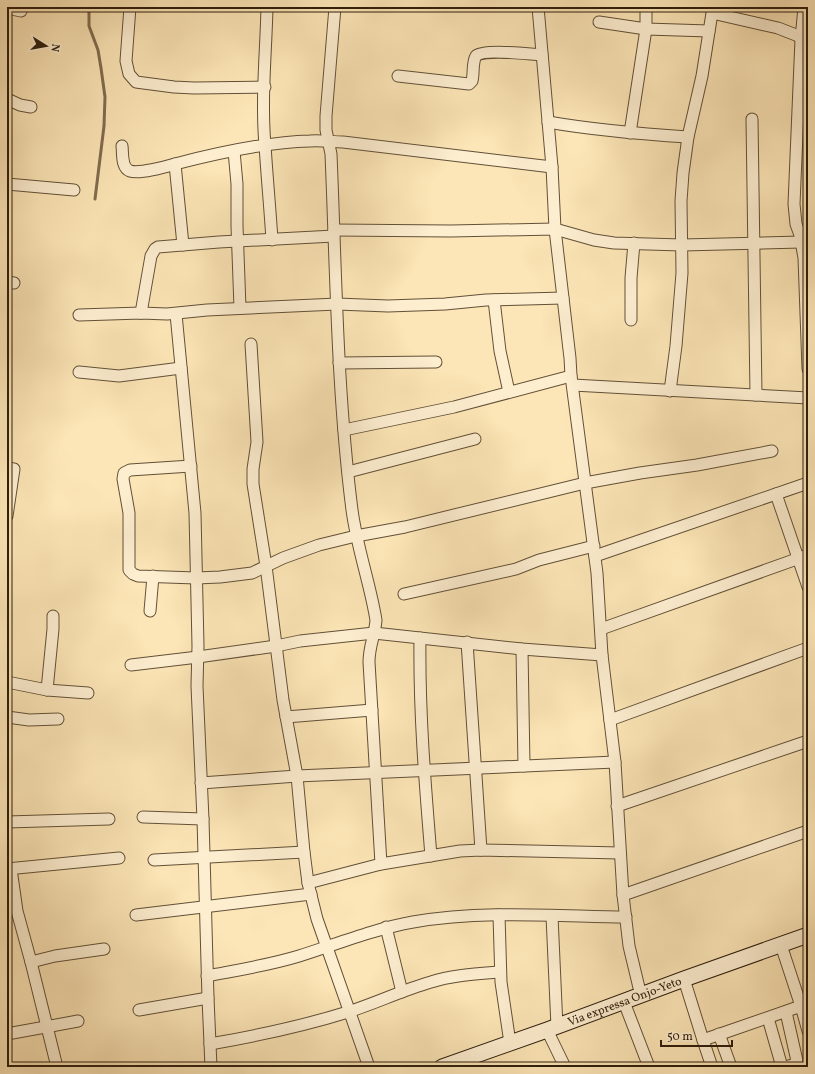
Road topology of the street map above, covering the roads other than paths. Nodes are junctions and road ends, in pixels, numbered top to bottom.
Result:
1 (130, 7) edge
2 (267, 7) edge
3 (335, 7) edge
4 (538, 7) edge
5 (646, 7) edge
6 (7, 8) edge
7 (22, 11) dead end
8 (805, 14) edge
9 (599, 22) dead end
10 (646, 28) junction
11 (709, 31) junction
12 (805, 40) edge
13 (542, 55) junction
14 (398, 76) dead end
15 (265, 87) junction
16 (7, 99) edge
17 (31, 107) dead end
18 (752, 118) dead end
19 (548, 122) junction
20 (630, 133) junction
21 (688, 137) junction
22 (329, 142) junction
23 (265, 145) junction
24 (122, 146) dead end
25 (234, 151) junction
26 (175, 164) junction
27 (552, 167) junction
28 (7, 184) edge
29 (74, 190) dead end
30 (555, 228) junction
31 (334, 233) junction
32 (272, 240) junction
33 (238, 242) junction
34 (801, 242) junction
35 (634, 243) junction
36 (754, 244) junction
37 (183, 245) junction
38 (682, 245) junction
39 (563, 298) junction
40 (494, 300) junction
41 (337, 304) junction
42 (240, 308) junction
43 (141, 313) junction
44 (176, 314) junction
45 (79, 315) dead end
46 (631, 320) dead end
47 (251, 344) dead end
48 (436, 362) dead end
49 (339, 363) junction
50 (181, 368) junction
51 (808, 369) edge
52 (79, 372) dead end
53 (572, 381) junction
54 (670, 391) junction
55 (509, 392) junction
56 (756, 395) junction
57 (808, 398) edge
58 (344, 430) junction
59 (475, 439) dead end
60 (772, 451) dead end
61 (191, 466) junction
62 (7, 468) edge
63 (348, 472) junction
64 (585, 483) junction
65 (808, 483) edge
66 (776, 494) junction
67 (7, 516) edge
68 (356, 536) junction
69 (594, 551) junction
70 (803, 556) edge
71 (266, 566) junction
72 (153, 576) junction
73 (196, 578) junction
74 (808, 587) edge
75 (404, 594) dead end
76 (150, 611) dead end
77 (53, 616) dead end
78 (601, 629) junction
79 (374, 633) junction
80 (420, 638) junction
81 (467, 642) junction
82 (276, 646) junction
83 (808, 648) edge
84 (522, 649) junction
85 (602, 655) junction
86 (198, 657) junction
87 (131, 665) dead end
88 (7, 682) edge
89 (47, 690) junction
90 (88, 693) dead end
91 (372, 710) junction
92 (286, 717) junction
93 (7, 718) edge
94 (58, 719) dead end
95 (610, 720) junction
96 (808, 741) edge
97 (615, 762) junction
98 (524, 766) junction
99 (475, 768) junction
100 (424, 771) junction
101 (375, 773) junction
102 (297, 776) junction
103 (201, 783) junction
104 (617, 806) junction
105 (143, 817) dead end
106 (109, 819) dead end
107 (203, 819) junction
108 (7, 822) edge
109 (808, 831) edge
110 (481, 850) junction
111 (304, 852) junction
112 (620, 853) junction
113 (431, 856) junction
114 (119, 858) dead end
115 (203, 858) junction
116 (154, 860) dead end
117 (380, 864) junction
118 (9, 869) edge
119 (309, 888) junction
120 (623, 895) junction
121 (206, 907) junction
122 (136, 915) dead end
123 (499, 915) junction
124 (552, 916) junction
125 (626, 917) junction
126 (386, 927) junction
127 (808, 935) edge
128 (781, 945) junction
129 (326, 946) junction
130 (104, 950) dead end
131 (31, 962) junction
132 (500, 972) junction
133 (207, 976) junction
134 (684, 979) junction
135 (402, 992) junction
136 (641, 996) junction
137 (208, 998) junction
138 (624, 1002) junction
139 (805, 1005) edge
140 (139, 1010) dead end
141 (349, 1012) junction
142 (786, 1012) junction
143 (768, 1018) junction
144 (78, 1021) dead end
145 (47, 1027) junction
146 (552, 1028) junction
147 (808, 1031) edge
148 (7, 1034) edge
149 (719, 1034) junction
150 (702, 1040) junction
151 (510, 1043) junction
152 (210, 1044) junction
153 (452, 1065) edge
154 (57, 1067) edge
155 (209, 1067) edge
156 (368, 1067) edge
157 (565, 1067) edge
158 (649, 1067) edge
159 (712, 1067) edge
160 (731, 1067) edge
161 (782, 1067) edge
162 (785, 1067) edge

1 - 15 street
2 - 15 street
3 - 22 street
4 - 13 street
5 - 10 street
6 - 7 street
8 - 12 street
9 - 10 street
10 - 11 street
10 - 20 street
11 - 12 street
11 - 21 street
12 - 34 street
13 - 14 street
13 - 19 street
15 - 23 street
16 - 17 street
18 - 36 street
19 - 20 street
19 - 27 street
20 - 21 street
21 - 38 street
22 - 23 street
22 - 27 street
22 - 31 street
23 - 25 street
23 - 32 street
24 - 26 street
25 - 26 street
25 - 33 street
26 - 37 street
27 - 30 street
28 - 29 street
30 - 31 street
30 - 35 street
30 - 39 street
31 - 32 street
31 - 41 street
32 - 33 street
33 - 37 street
33 - 42 street
34 - 36 street
34 - 51 street
35 - 38 street
35 - 46 street
36 - 38 street
36 - 56 street
37 - 43 street
38 - 54 street
39 - 40 street
39 - 53 street
40 - 41 street
40 - 55 street
41 - 42 street
41 - 49 street
42 - 44 street
43 - 44 street
43 - 45 street
44 - 50 street
47 - 71 street
48 - 49 street
49 - 58 street
50 - 52 street
50 - 61 street
53 - 54 street
53 - 55 street
53 - 64 street
54 - 56 street
55 - 58 street
56 - 57 street
58 - 63 street
59 - 63 street
60 - 64 street
61 - 72 street
61 - 73 street
62 - 67 street
63 - 68 street
64 - 68 street
64 - 69 street
65 - 66 street
66 - 69 street
66 - 70 street
68 - 71 street
68 - 79 street
69 - 75 street
69 - 78 street
70 - 74 street
70 - 78 street
71 - 73 street
71 - 82 street
72 - 73 street
72 - 76 street
73 - 86 street
77 - 89 street
78 - 85 street
79 - 80 street
79 - 82 street
79 - 91 street
80 - 81 street
80 - 100 street
81 - 84 street
81 - 99 street
82 - 86 street
82 - 92 street
83 - 95 street
84 - 85 street
84 - 98 street
85 - 95 street
86 - 87 street
86 - 103 street
88 - 89 street
89 - 90 street
91 - 92 street
91 - 101 street
92 - 102 street
93 - 94 street
95 - 97 street
96 - 104 street
97 - 98 street
97 - 104 street
98 - 99 street
99 - 100 street
99 - 110 street
100 - 101 street
100 - 113 street
101 - 102 street
101 - 117 street
102 - 103 street
102 - 111 street
103 - 107 street
104 - 112 street
105 - 107 street
106 - 108 street
107 - 115 street
109 - 120 street
110 - 112 street
110 - 113 street
111 - 115 street
111 - 119 street
112 - 120 street
113 - 117 street
114 - 118 street
115 - 116 street
115 - 121 street
117 - 119 street
118 - 131 street
119 - 121 street
119 - 129 street
120 - 125 street
121 - 122 street
121 - 133 street
123 - 124 street
123 - 126 street
123 - 132 street
124 - 125 street
124 - 146 street
125 - 136 street
126 - 129 street
126 - 135 street
127 - 128 main road, Via expressa Onjo-Yeto
128 - 134 main road, Via expressa Onjo-Yeto
128 - 139 street
129 - 133 street
129 - 141 street
130 - 131 street
131 - 145 street
132 - 135 street
132 - 151 street
133 - 137 street
134 - 136 main road, Via expressa Onjo-Yeto
134 - 150 street
135 - 141 street
136 - 138 main road, Via expressa Onjo-Yeto
137 - 140 street
137 - 152 street
138 - 146 main road, Via expressa Onjo-Yeto
138 - 158 street
139 - 142 street
139 - 147 street
141 - 152 street
141 - 156 street
142 - 143 street
142 - 162 street
143 - 149 street
143 - 161 street
144 - 145 street
145 - 148 street
145 - 154 street
146 - 151 main road, Via expressa Onjo-Yeto
146 - 157 street
149 - 150 street
149 - 160 street
150 - 159 street
151 - 153 main road, Via expressa Onjo-Yeto
152 - 155 street

